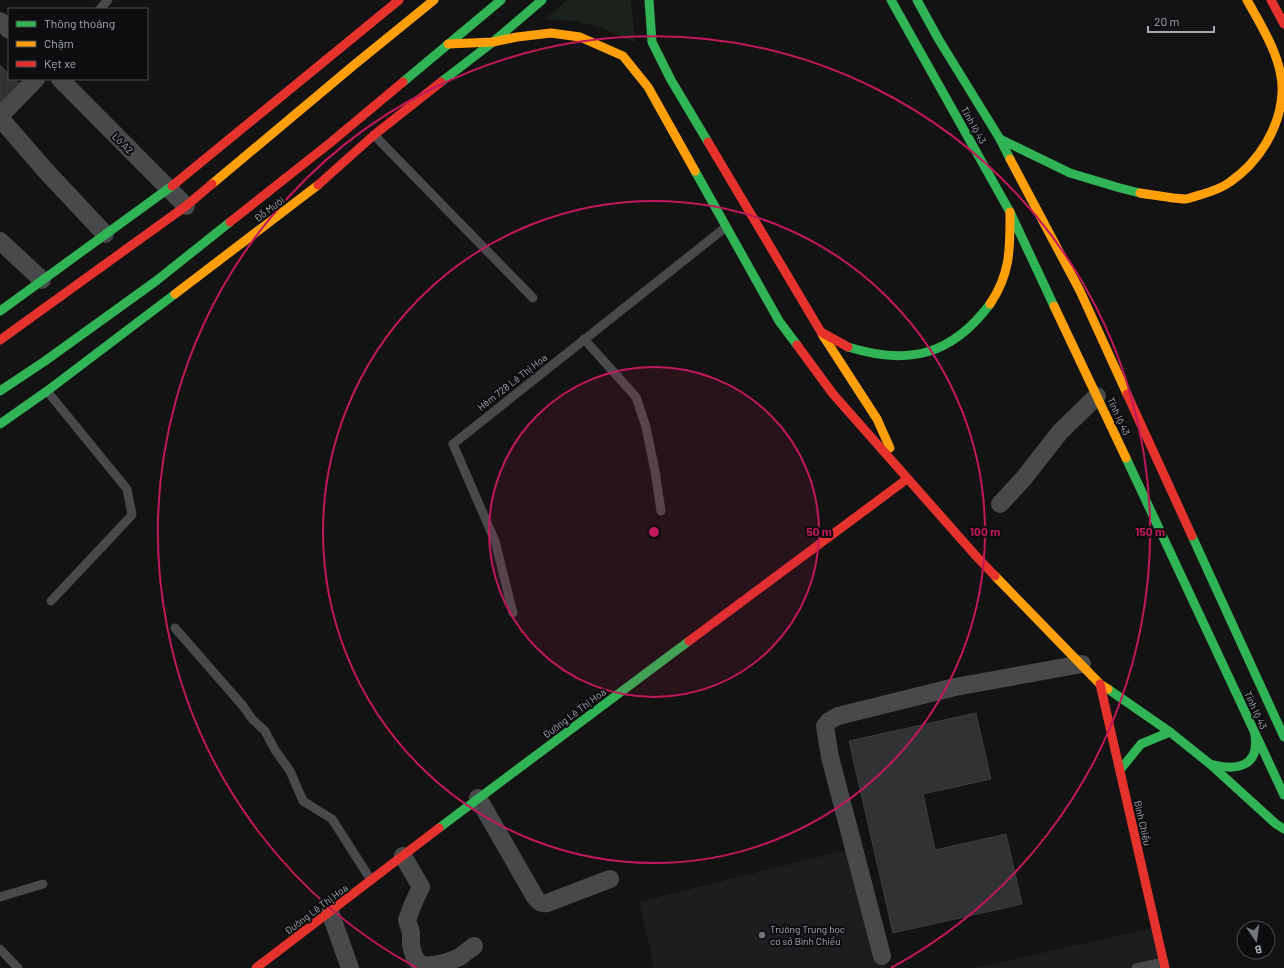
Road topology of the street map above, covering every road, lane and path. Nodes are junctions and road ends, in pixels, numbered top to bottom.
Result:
1 (108, 0) edge
2 (399, 0) edge
3 (434, 0) edge
4 (501, 0) edge
5 (542, 0) edge
6 (649, 0) edge
7 (891, 0) edge
8 (917, 0) edge
9 (1247, 0) edge
10 (1271, 0) edge
11 (101, 8) edge
12 (0, 21) edge
13 (1284, 24) edge
14 (8, 29) edge
15 (493, 42) junction
16 (448, 44) junction
17 (35, 80) edge
18 (61, 80) edge
19 (1282, 103) edge
20 (0, 117) edge
21 (374, 136) junction
22 (1000, 138) junction
23 (168, 189) junction
24 (186, 206) junction
25 (1010, 212) junction
26 (726, 227) junction
27 (105, 234) junction
28 (0, 241) edge
29 (42, 280) junction
30 (533, 298) dead end
31 (0, 311) edge
32 (821, 332) junction
33 (584, 339) junction
34 (0, 340) edge
35 (0, 391) edge
36 (47, 391) junction
37 (1097, 396) junction
38 (0, 424) edge
39 (901, 471) junction
40 (907, 479) junction
41 (1000, 504) dead end
42 (661, 511) dead end
43 (51, 601) dead end
44 (513, 613) dead end
45 (175, 628) dead end
46 (1082, 664) junction
47 (1100, 684) junction
48 (1170, 732) junction
49 (1255, 735) junction
50 (1284, 737) edge
51 (1210, 764) junction
52 (1120, 770) junction
53 (1284, 795) edge
54 (478, 798) junction
55 (1284, 828) edge
56 (403, 856) junction
57 (610, 879) dead end
58 (372, 881) junction
59 (43, 884) dead end
60 (0, 897) edge
61 (330, 912) junction
62 (474, 946) dead end
63 (0, 949) edge
64 (882, 956) dead end
65 (1165, 965) edge
66 (18, 968) edge
67 (256, 968) edge
68 (350, 968) edge
69 (1136, 968) edge

1 - 11 lane
2 - 23 main road
3 - 24 main road
4 - 16 main road, Đỗ Mười
5 - 15 main road, Đỗ Mười
6 - 32 main road
7 - 25 main road, Tỉnh lộ 43
8 - 22 main road, Tỉnh lộ 43
9 - 19 main road
10 - 13 main road
12 - 14 street
15 - 16 main road
15 - 21 main road, Đỗ Mười
15 - 26 main road
16 - 35 main road, Đỗ Mười
17 - 20 street
18 - 23 street, Lô A2
19 - 22 main road
20 - 27 street
21 - 30 lane
21 - 36 main road, Đỗ Mười
22 - 50 main road, Tỉnh lộ 43
23 - 24 street, Lô A2
23 - 27 main road
24 - 34 main road
25 - 32 main road
25 - 37 main road, Tỉnh lộ 43
26 - 33 lane, Hèm 728 Lê Thị Hoa
26 - 39 main road
27 - 29 main road
28 - 29 street
29 - 31 main road
32 - 39 main road
33 - 42 lane
33 - 44 lane, Hèm 728 Lê Thị Hoa
36 - 38 main road, Đỗ Mười
36 - 43 lane
37 - 41 street
37 - 49 main road, Tỉnh lộ 43
39 - 40 main road
40 - 46 main road
40 - 54 main road, Đường Lê Thị Hoa
45 - 58 lane
46 - 47 main road
46 - 64 street
47 - 48 main road
47 - 52 main road, Bình Chiểu
48 - 51 main road
48 - 52 main road
49 - 51 main road
49 - 53 main road, Tỉnh lộ 43
51 - 55 main road
52 - 65 main road, Bình Chiểu
54 - 56 main road, Đường Lê Thị Hoa
54 - 57 street
56 - 58 main road, Đường Lê Thị Hoa
56 - 62 street
58 - 61 main road, Đường Lê Thị Hoa
59 - 60 lane
61 - 67 main road, Đường Lê Thị Hoa
61 - 68 street
63 - 66 lane
65 - 69 lane

